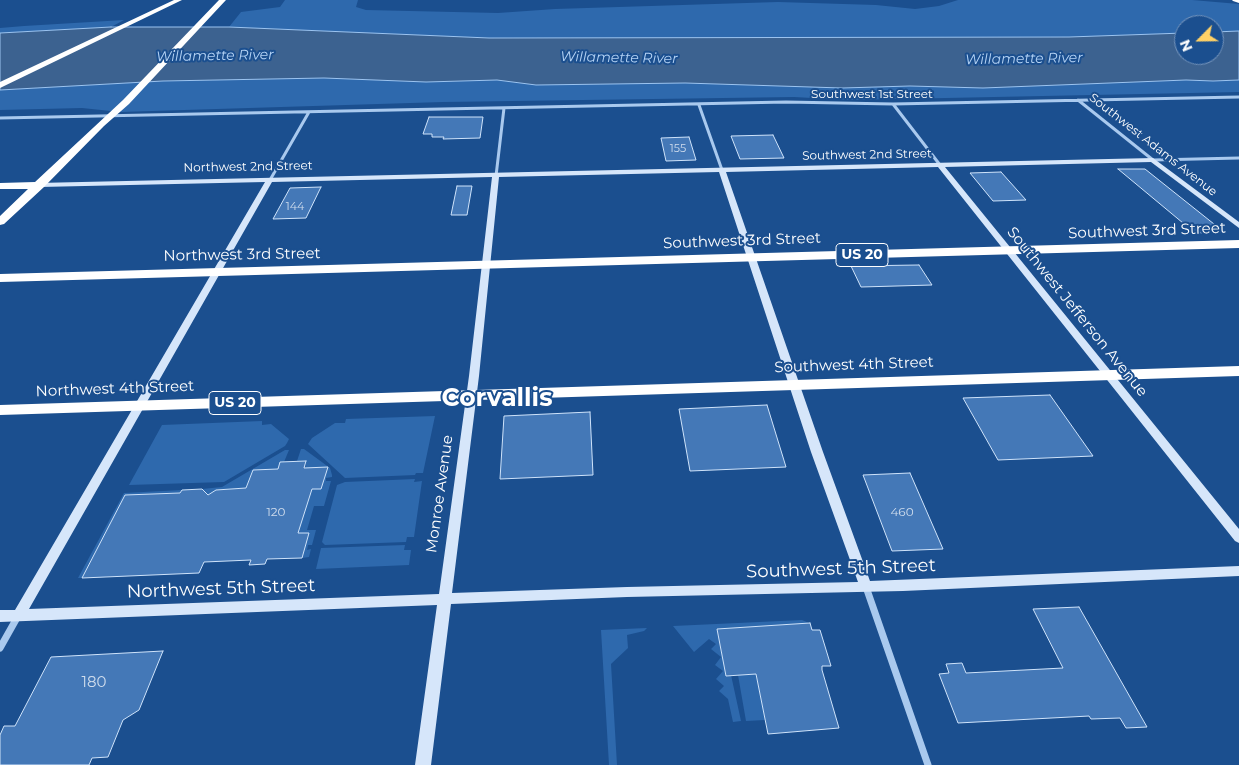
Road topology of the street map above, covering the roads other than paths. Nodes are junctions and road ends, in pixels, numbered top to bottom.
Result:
1 (179, 0) edge
2 (223, 0) edge
3 (1235, 0) edge
4 (1239, 1) edge
5 (0, 86) edge
6 (1239, 96) edge
7 (1078, 100) junction
8 (893, 104) junction
9 (699, 105) junction
10 (504, 108) junction
11 (309, 112) junction
12 (110, 116) junction
13 (0, 118) edge
14 (1239, 158) edge
15 (1153, 160) junction
16 (940, 165) junction
17 (722, 170) junction
18 (496, 176) junction
19 (270, 180) junction
20 (40, 185) junction
21 (0, 186) edge
22 (0, 222) edge
23 (1239, 226) edge
24 (1239, 244) edge
25 (1008, 251) junction
26 (752, 258) junction
27 (486, 265) junction
28 (218, 272) junction
29 (0, 278) edge
30 (1239, 370) edge
31 (1108, 375) junction
32 (794, 384) junction
33 (471, 395) junction
34 (140, 405) junction
35 (0, 410) edge
36 (1239, 538) edge
37 (1239, 571) edge
38 (866, 588) junction
39 (444, 599) junction
40 (19, 615) junction
41 (0, 616) edge
42 (0, 648) edge
43 (423, 765) edge
44 (928, 765) edge

1 - 5 highway
2 - 12 highway
3 - 4 highway
6 - 7 street, Southwest 1st Street
7 - 8 street, Southwest 1st Street
7 - 15 street, Southwest Adams Avenue
8 - 9 street, Southwest 1st Street
8 - 16 street, Southwest Jefferson Avenue
9 - 10 street, Southwest 1st Street
9 - 17 street
10 - 11 street, Southwest 1st Street
10 - 18 street, Monroe Avenue
11 - 12 street, Southwest 1st Street
11 - 19 street
12 - 13 street, Southwest 1st Street
12 - 20 highway
14 - 15 street, Southwest 2nd Street
15 - 16 street, Southwest 2nd Street
15 - 23 street, Southwest Adams Avenue
16 - 17 street, Southwest 2nd Street
16 - 25 street, Southwest Jefferson Avenue
17 - 18 street, Southwest 2nd Street
17 - 26 street
18 - 19 street, Northwest 2nd Street
18 - 27 street, Monroe Avenue
19 - 20 street, Northwest 2nd Street
19 - 28 street
20 - 21 highway, Northwest 2nd Street
20 - 22 highway
24 - 25 highway, Southwest 3rd Street / US 20
25 - 26 highway, Southwest 3rd Street / US 20
25 - 31 street, Southwest Jefferson Avenue
26 - 27 highway, Southwest 3rd Street / US 20
26 - 32 street
27 - 28 highway, Northwest 3rd Street / US 20
27 - 33 street, Monroe Avenue
28 - 29 highway, Northwest 3rd Street / US 20
28 - 34 street
30 - 31 highway, Southwest 4th Street / US 20
31 - 32 highway, Southwest 4th Street / US 20
31 - 36 street, Southwest Jefferson Avenue
32 - 33 highway, Southwest 4th Street / US 20
32 - 38 street
33 - 34 highway, Northwest 4th Street / US 20
33 - 39 street, Monroe Avenue
34 - 35 highway, Northwest 4th Street / US 20
34 - 40 street
37 - 38 street, Southwest 5th Street
38 - 39 street, Southwest 5th Street
38 - 44 street
39 - 40 street, Northwest 5th Street
39 - 43 street, Monroe Avenue
40 - 41 street, Northwest 5th Street
40 - 42 street

